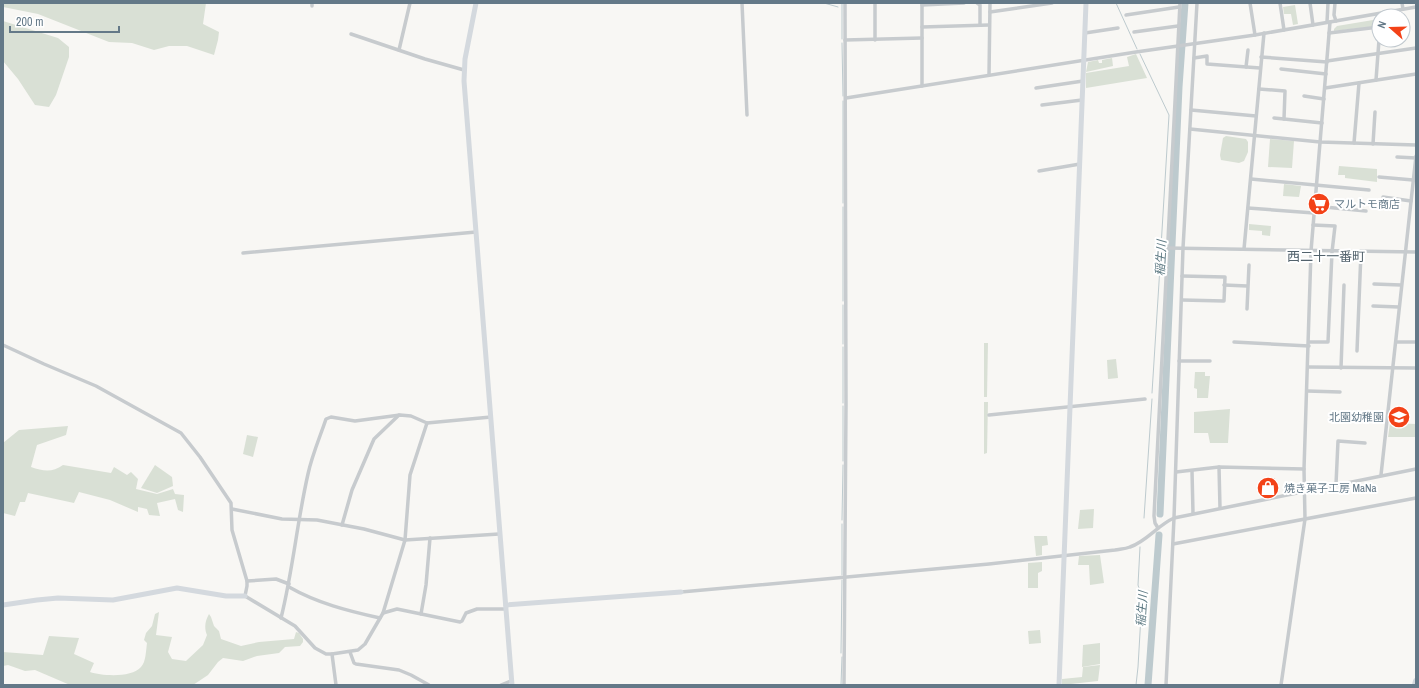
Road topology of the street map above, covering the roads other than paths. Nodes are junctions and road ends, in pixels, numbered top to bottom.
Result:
1 (410, 3) edge
2 (476, 3) edge
3 (742, 3) edge
4 (845, 3) edge
5 (875, 3) edge
6 (964, 3) edge
7 (977, 3) edge
8 (990, 3) edge
9 (1052, 3) edge
10 (1086, 3) edge
11 (1197, 3) edge
12 (1250, 3) edge
13 (1280, 3) edge
14 (1310, 3) edge
15 (1328, 3) edge
16 (1335, 3) edge
17 (922, 4) edge
18 (1179, 5) edge
19 (990, 12) junction
20 (1126, 15) dead end
21 (1371, 15) edge
22 (1336, 21) junction
23 (1328, 22) junction
24 (980, 25) junction
25 (989, 25) junction
26 (1313, 25) junction
27 (1178, 26) junction
28 (922, 27) junction
29 (1118, 28) dead end
30 (1371, 28) edge
31 (1284, 30) junction
32 (1134, 32) dead end
33 (1085, 33) junction
34 (1264, 33) junction
35 (1329, 33) junction
36 (351, 34) dead end
37 (1256, 35) junction
38 (922, 38) junction
39 (845, 40) junction
40 (875, 40) junction
41 (1194, 44) junction
42 (1178, 45) junction
43 (1379, 48) edge
44 (1416, 48) edge
45 (399, 50) junction
46 (1248, 50) dead end
47 (1378, 53) junction
48 (1261, 57) junction
49 (1194, 58) junction
50 (1084, 60) junction
51 (1327, 62) junction
52 (1246, 67) junction
53 (1260, 68) junction
54 (1281, 69) dead end
55 (464, 70) junction
56 (1326, 74) junction
57 (1416, 74) edge
58 (989, 75) junction
59 (1376, 80) junction
60 (1083, 81) junction
61 (1359, 83) junction
62 (922, 86) junction
63 (1036, 88) dead end
64 (1325, 88) junction
65 (1259, 89) junction
66 (1304, 96) dead end
67 (846, 98) junction
68 (1324, 99) junction
69 (1082, 100) junction
70 (1042, 105) dead end
71 (1191, 110) junction
72 (1375, 112) dead end
73 (747, 115) dead end
74 (1256, 116) junction
75 (1274, 118) dead end
76 (1284, 119) junction
77 (1322, 123) junction
78 (1190, 129) junction
79 (1254, 136) junction
80 (1320, 142) junction
81 (1354, 143) junction
82 (1373, 144) junction
83 (1416, 145) edge
84 (1397, 157) dead end
85 (1416, 157) edge
86 (1080, 164) junction
87 (1415, 169) edge
88 (1039, 171) dead end
89 (1379, 177) dead end
90 (1251, 179) junction
91 (1413, 180) junction
92 (1316, 184) junction
93 (1414, 187) edge
94 (1368, 190) dead end
95 (1383, 197) dead end
96 (1411, 201) junction
97 (1314, 206) junction
98 (1248, 208) junction
99 (1366, 211) dead end
100 (1314, 213) junction
101 (1313, 225) junction
102 (476, 232) junction
103 (1168, 248) junction
104 (1183, 248) junction
105 (1244, 249) junction
106 (1311, 251) junction
107 (1332, 252) junction
108 (1361, 252) junction
109 (1405, 252) junction
110 (1416, 252) edge
111 (242, 253) dead end
112 (1249, 265) dead end
113 (1182, 276) junction
114 (1374, 284) dead end
115 (1224, 285) junction
116 (1344, 285) dead end
117 (1401, 285) junction
118 (1247, 286) junction
119 (1182, 300) junction
120 (1374, 306) dead end
121 (1399, 307) junction
122 (1247, 309) dead end
123 (1234, 342) dead end
124 (1396, 342) junction
125 (1416, 342) edge
126 (1309, 344) junction
127 (3, 345) edge
128 (1357, 351) dead end
129 (1180, 360) junction
130 (1210, 361) dead end
131 (1308, 367) junction
132 (1341, 368) junction
133 (1392, 368) junction
134 (1416, 368) edge
135 (1307, 391) junction
136 (1340, 392) dead end
137 (1145, 399) dead end
138 (1070, 407) junction
139 (400, 414) junction
140 (989, 415) dead end
141 (491, 417) junction
142 (426, 424) junction
143 (1365, 443) dead end
144 (1219, 467) junction
145 (1304, 469) junction
146 (1416, 469) edge
147 (1192, 470) junction
148 (1176, 472) junction
149 (1381, 475) junction
150 (1336, 484) junction
151 (1304, 491) junction
152 (1416, 498) edge
153 (1220, 508) junction
154 (232, 509) junction
155 (1193, 513) junction
156 (1174, 518) junction
157 (300, 519) junction
158 (1305, 519) junction
159 (342, 525) junction
160 (1158, 528) junction
161 (499, 534) junction
162 (430, 538) junction
163 (405, 540) junction
164 (1173, 544) junction
165 (1064, 555) junction
166 (844, 577) junction
167 (247, 581) junction
168 (289, 586) junction
169 (681, 592) joint
170 (245, 596) junction
171 (3, 605) edge
172 (506, 607) junction
173 (383, 613) junction
174 (420, 614) junction
175 (281, 618) junction
176 (380, 618) junction
177 (350, 652) junction
178 (332, 654) junction
179 (1416, 681) edge
180 (512, 683) edge
181 (336, 685) edge
182 (429, 685) edge
183 (501, 685) edge
184 (844, 685) edge
185 (1059, 685) edge
186 (1166, 685) edge
187 (1281, 685) edge
188 (1415, 685) edge

1 - 45 street
2 - 55 street
3 - 73 street
4 - 39 street
5 - 40 street
6 - 17 street
7 - 24 street
8 - 19 street
9 - 19 street
10 - 33 street
11 - 41 street
12 - 37 street
13 - 31 street
14 - 26 street
15 - 23 street
16 - 22 street
17 - 28 street
18 - 20 street
18 - 27 street
19 - 25 street
21 - 22 street
22 - 23 street
23 - 26 street
23 - 35 street
24 - 25 street
24 - 28 street
25 - 58 street
26 - 31 street
27 - 32 street
27 - 42 street
28 - 38 street
29 - 33 street
30 - 35 street
31 - 34 street
33 - 50 street
34 - 37 street
34 - 48 street
35 - 51 street
36 - 45 street
37 - 41 street
38 - 40 street
38 - 62 street
39 - 40 street
39 - 67 street
41 - 42 street
41 - 49 street
42 - 50 street
42 - 103 street
43 - 47 street
44 - 47 street
45 - 55 street
46 - 52 street
47 - 51 street
47 - 59 street
48 - 51 street
48 - 53 street
49 - 52 street
49 - 71 street
50 - 58 street
50 - 60 street
51 - 56 street
52 - 53 street
53 - 65 street
54 - 56 street
55 - 102 street
56 - 64 street
57 - 59 street
58 - 62 street
59 - 61 street
60 - 63 street
60 - 69 street
61 - 64 street
61 - 81 street
62 - 67 street
64 - 68 street
65 - 74 street
65 - 76 street
66 - 68 street
67 - 166 street
68 - 77 street
69 - 70 street
69 - 86 street
71 - 74 street
71 - 78 street
72 - 82 street
74 - 79 street
75 - 76 street
76 - 77 street
77 - 80 street
78 - 79 street
78 - 104 street
79 - 80 street
79 - 90 street
80 - 81 street
80 - 92 street
81 - 82 street
82 - 83 street
84 - 85 street
85 - 87 street
86 - 88 street
86 - 138 street
87 - 91 street
89 - 91 street
90 - 92 street
90 - 98 street
91 - 93 street
92 - 94 street
92 - 97 street
93 - 96 street
95 - 96 street
96 - 109 street
97 - 99 street
97 - 100 street
98 - 100 street
98 - 105 street
100 - 101 street
101 - 106 street
101 - 107 street
102 - 111 street
102 - 141 street
103 - 104 street
103 - 160 street
104 - 105 street
104 - 113 street
105 - 106 street
106 - 107 street
106 - 126 street
107 - 108 street
107 - 126 street
108 - 109 street
108 - 128 street
109 - 110 street
109 - 117 street
112 - 118 street
113 - 115 street
113 - 119 street
114 - 117 street
115 - 118 street
115 - 119 street
116 - 132 street
117 - 121 street
118 - 122 street
119 - 129 street
120 - 121 street
121 - 124 street
123 - 126 street
124 - 125 street
124 - 133 street
126 - 131 street
127 - 154 street
129 - 130 street
129 - 148 street
131 - 132 street
131 - 135 street
132 - 133 street
133 - 134 street
133 - 149 street
135 - 136 street
135 - 145 street
137 - 138 street
138 - 140 street
138 - 165 street
139 - 142 street
139 - 157 street
139 - 159 street
141 - 142 street
141 - 161 street
142 - 163 street
143 - 150 street
144 - 145 street
144 - 147 street
144 - 153 street
145 - 151 street
146 - 149 street
147 - 148 street
147 - 155 street
148 - 156 street
149 - 150 street
150 - 151 street
151 - 153 street
151 - 158 street
152 - 158 street
153 - 155 street
154 - 157 street
154 - 167 street
155 - 156 street
156 - 160 street
156 - 164 street
157 - 159 street
157 - 168 street
158 - 164 street
158 - 187 street
159 - 163 street
160 - 165 street
161 - 162 street
161 - 172 street
162 - 163 street
162 - 174 street
163 - 173 street
164 - 186 street
165 - 166 street
165 - 185 street
166 - 169 street
166 - 184 street
167 - 168 street
167 - 170 street
168 - 175 street
168 - 176 street
169 - 172 street
170 - 171 street
170 - 175 street
172 - 174 street
172 - 180 street
173 - 174 street
173 - 176 street
175 - 178 street
176 - 177 street
177 - 178 street
177 - 182 street
178 - 181 street
179 - 188 highway
180 - 183 street

